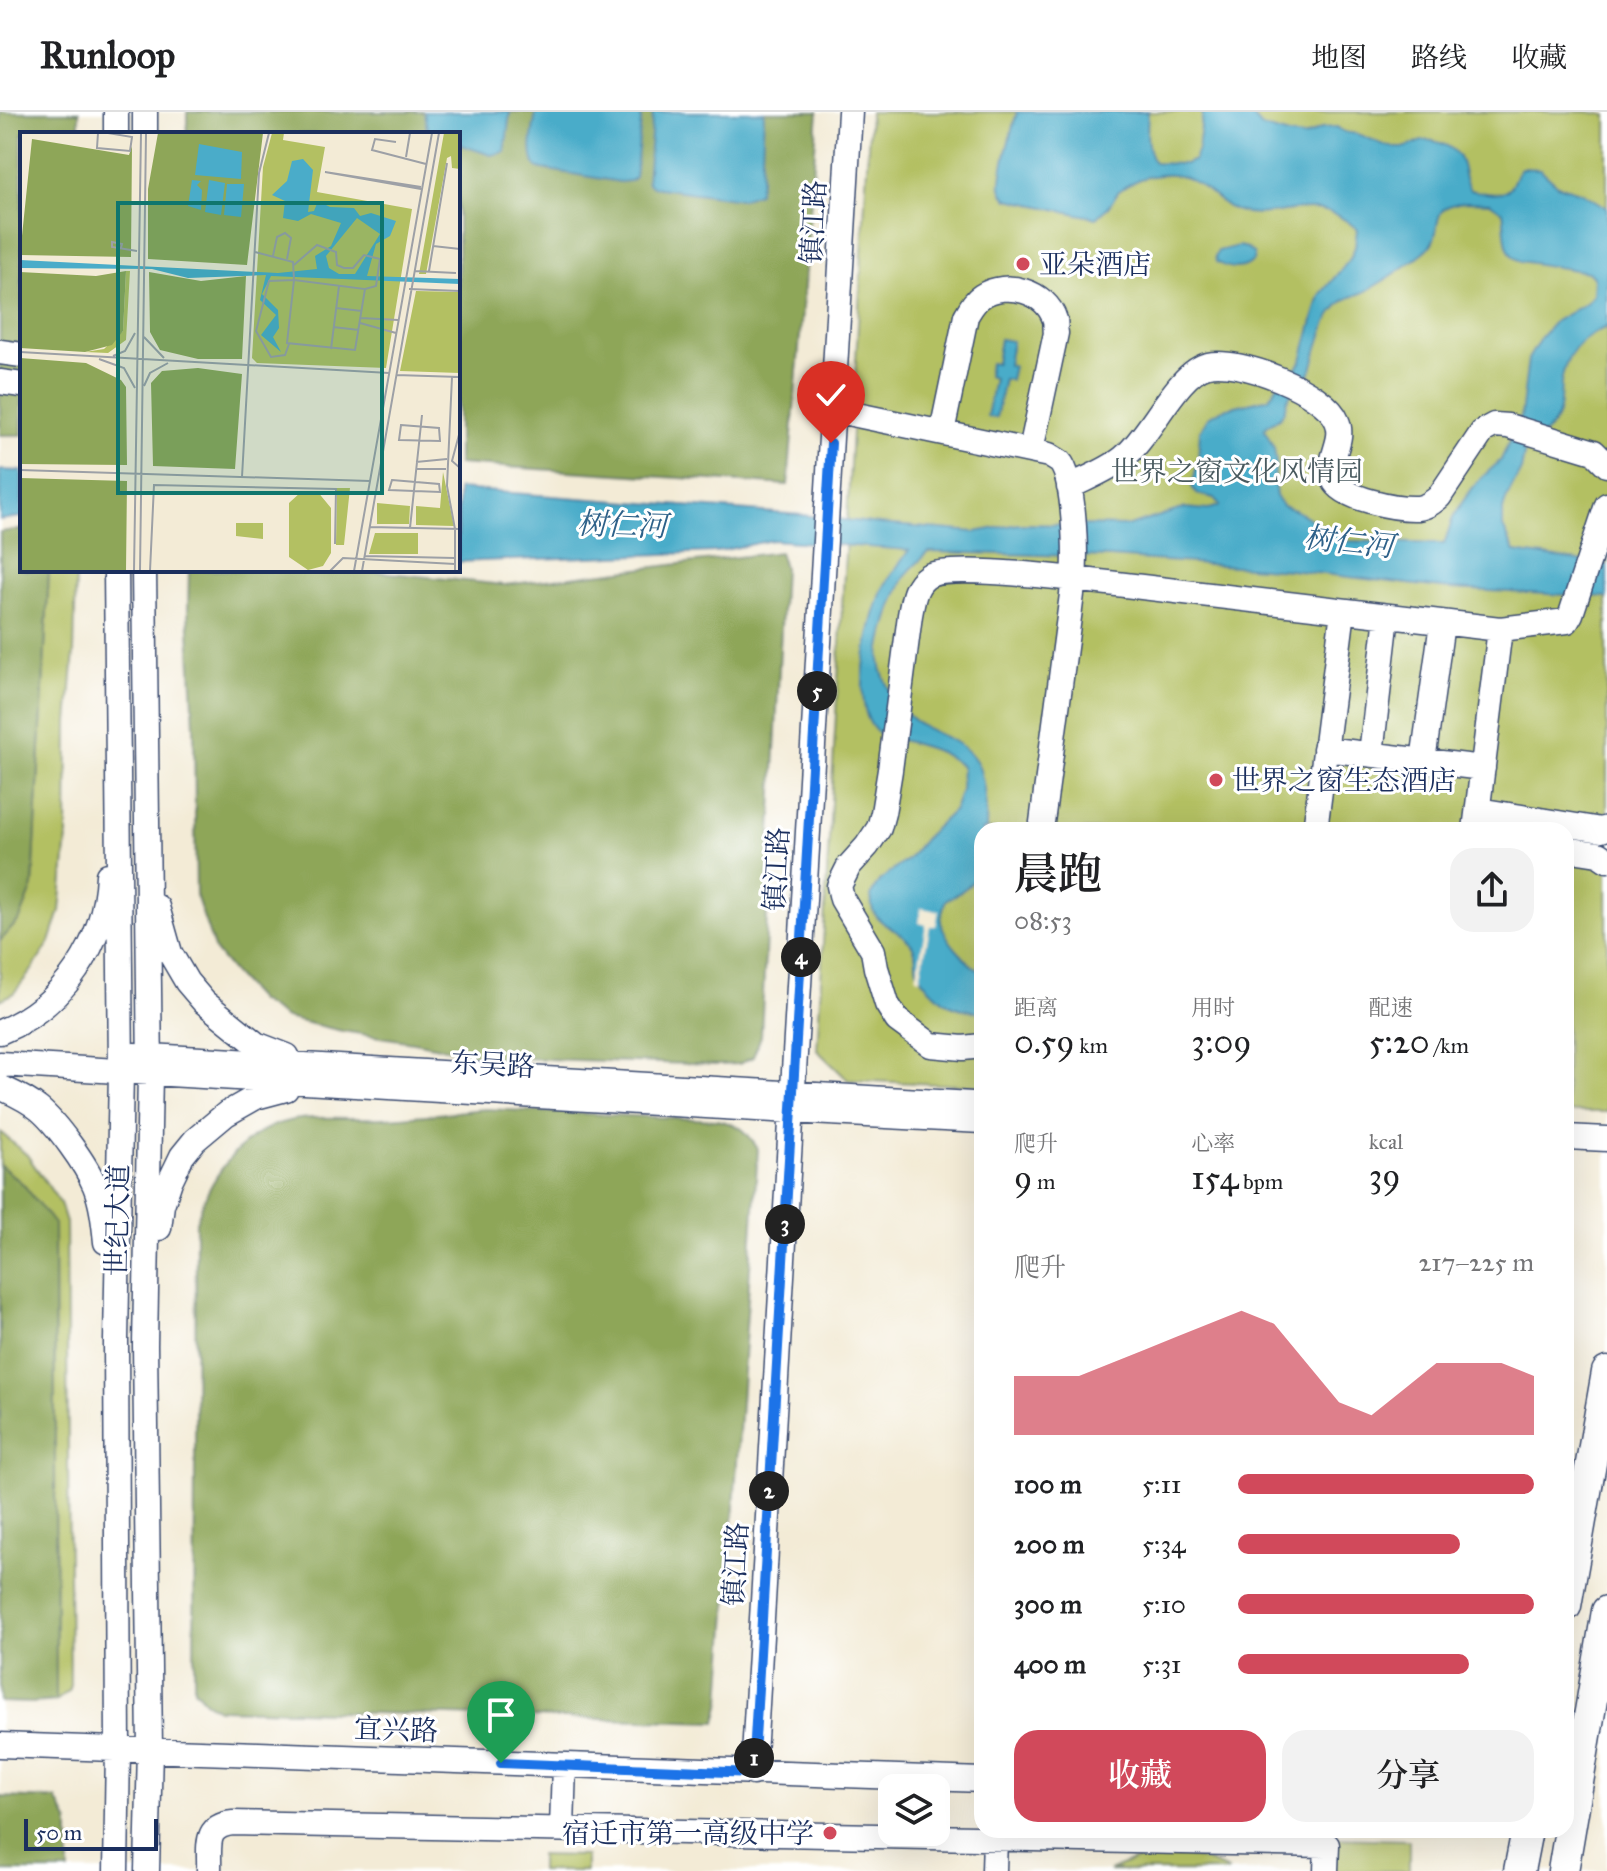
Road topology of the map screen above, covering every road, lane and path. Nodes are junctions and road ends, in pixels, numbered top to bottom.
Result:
1 (850, 112) edge
2 (0, 352) edge
3 (20, 355) edge
4 (0, 382) edge
5 (20, 385) edge
6 (833, 410) junction
7 (942, 432) junction
8 (1031, 450) junction
9 (1607, 465) edge
10 (1071, 494) junction
11 (1607, 505) edge
12 (116, 572) edge
13 (144, 572) edge
14 (1074, 572) junction
15 (1343, 611) junction
16 (1387, 616) junction
17 (1442, 623) junction
18 (1500, 629) junction
19 (116, 697) junction
20 (1325, 749) junction
21 (1371, 754) junction
22 (1423, 761) junction
23 (1483, 768) junction
24 (1476, 820) edge
25 (1042, 822) edge
26 (1316, 822) edge
27 (1501, 822) edge
28 (1574, 828) edge
29 (1607, 828) edge
30 (1574, 850) edge
31 (147, 855) junction
32 (1607, 860) edge
33 (0, 1032) edge
34 (974, 1047) edge
35 (0, 1048) edge
36 (121, 1063) junction
37 (0, 1064) edge
38 (150, 1064) junction
39 (308, 1074) junction
40 (0, 1087) edge
41 (792, 1102) junction
42 (974, 1104) edge
43 (974, 1120) edge
44 (1574, 1137) edge
45 (1607, 1139) edge
46 (1574, 1150) edge
47 (1607, 1152) edge
48 (116, 1341) junction
49 (145, 1345) junction
50 (1607, 1372) edge
51 (1574, 1560) edge
52 (1607, 1611) edge
53 (1604, 1648) edge
54 (0, 1745) edge
55 (118, 1748) junction
56 (150, 1749) junction
57 (564, 1765) junction
58 (753, 1773) junction
59 (974, 1780) edge
60 (1574, 1811) edge
61 (562, 1829) junction
62 (974, 1838) edge
63 (995, 1838) joint
64 (1525, 1838) edge
65 (1569, 1838) edge
66 (116, 1871) edge
67 (147, 1871) edge
68 (209, 1871) edge
69 (994, 1871) edge
70 (1326, 1871) edge
71 (1519, 1871) edge
72 (1563, 1871) edge

1 - 6 street, 镇江路
2 - 3 street
4 - 5 street
6 - 7 street
6 - 41 street, 镇江路
7 - 8 street
7 - 8 street
8 - 10 street
9 - 10 street
10 - 14 street
11 - 18 street
12 - 19 street, 世纪大道
13 - 31 street, 世纪大道
14 - 15 street
14 - 25 street
14 - 34 street
15 - 16 street
15 - 20 street
16 - 17 street
16 - 21 street
17 - 18 street
17 - 22 street
18 - 23 street
19 - 33 street
19 - 36 street, 世纪大道
20 - 21 street
20 - 26 street
21 - 22 street
22 - 23 street
23 - 24 street
24 - 27 street
28 - 29 street
30 - 32 street
31 - 38 street, 世纪大道
31 - 39 street
35 - 36 street, 东吴路
36 - 37 street, 东吴路
36 - 38 street, 东吴路
36 - 48 street, 世纪大道
38 - 39 street, 东吴路
38 - 49 street, 世纪大道
39 - 41 street, 东吴路
39 - 49 street
40 - 48 street
41 - 42 street, 东吴路
41 - 43 street, 东吴路
41 - 58 street, 镇江路
44 - 45 street
46 - 47 street
48 - 55 street, 世纪大道
49 - 56 street, 世纪大道
50 - 51 main road
52 - 53 main road
53 - 60 main road
54 - 55 street, 宜兴路
55 - 56 street, 宜兴路
55 - 66 street, 世纪大道
56 - 57 street, 宜兴路
56 - 67 street, 世纪大道
57 - 58 street, 宜兴路
57 - 61 street
58 - 59 street, 宜兴路
61 - 62 street
61 - 68 street
63 - 69 street
63 - 70 street
64 - 71 main road
65 - 72 main road

